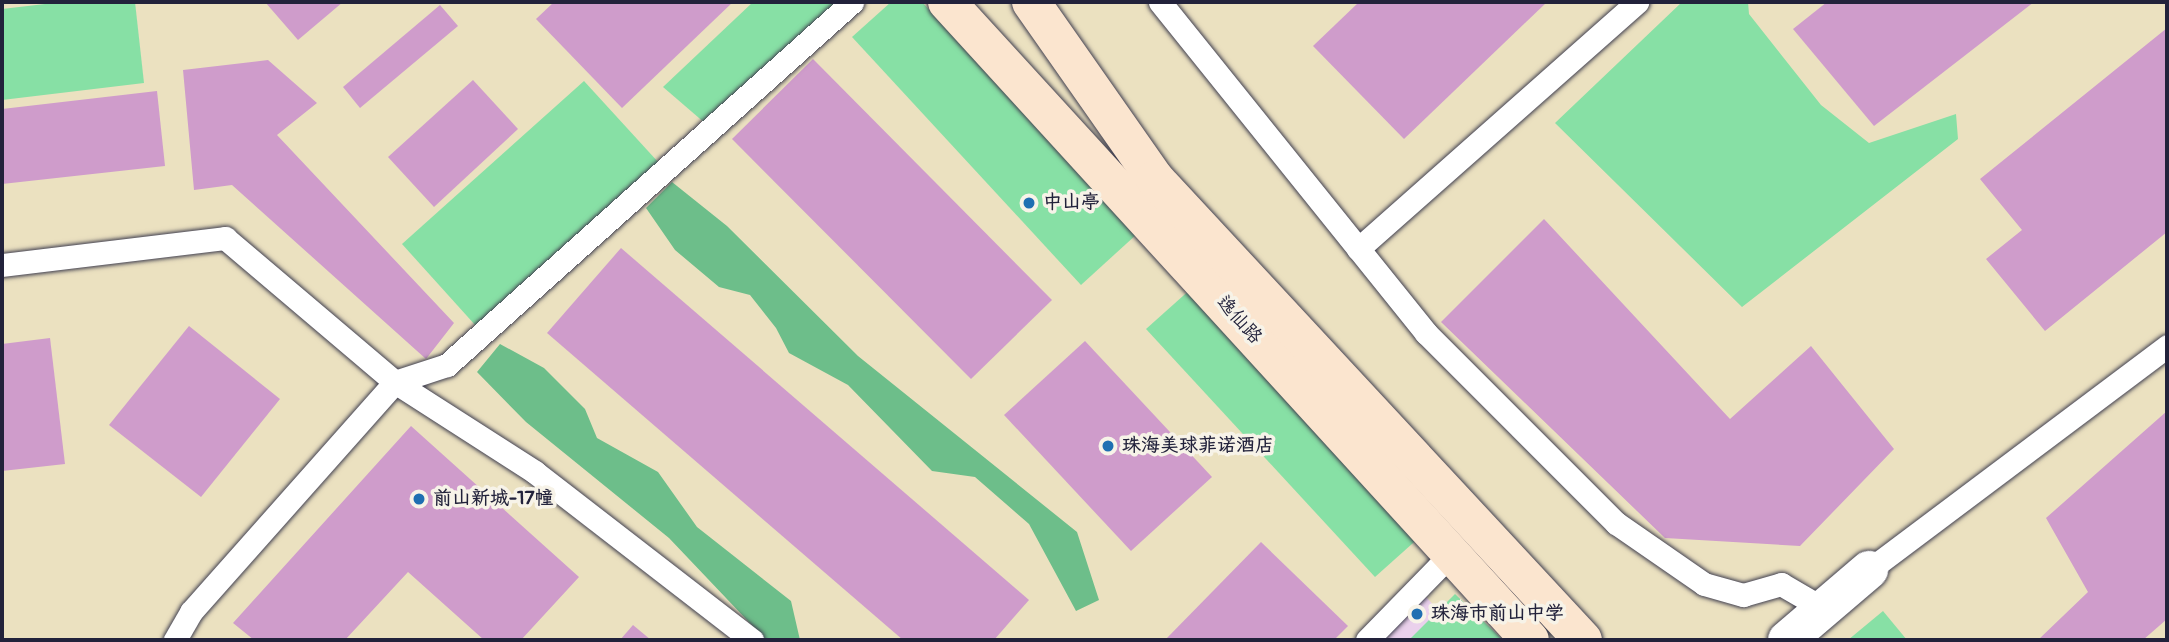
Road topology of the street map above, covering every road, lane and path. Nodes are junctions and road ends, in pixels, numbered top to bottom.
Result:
1 (852, 2) edge
2 (947, 2) edge
3 (1031, 2) edge
4 (1160, 2) edge
5 (1637, 2) edge
6 (1358, 249) junction
7 (2, 265) edge
8 (2167, 346) edge
9 (395, 382) junction
10 (1452, 553) junction
11 (1869, 570) joint
12 (1824, 609) junction
13 (174, 640) edge
14 (752, 640) edge
15 (1367, 640) edge
16 (1530, 640) edge
17 (1583, 640) edge
18 (1787, 640) edge

1 - 9 lane
2 - 10 main road, 逸仙路
3 - 17 main road, 逸仙路
4 - 6 lane
5 - 6 lane
6 - 12 lane
7 - 9 lane
8 - 11 lane
9 - 13 lane
9 - 14 lane
10 - 15 lane
10 - 16 main road, 逸仙路
11 - 12 street
12 - 18 street

